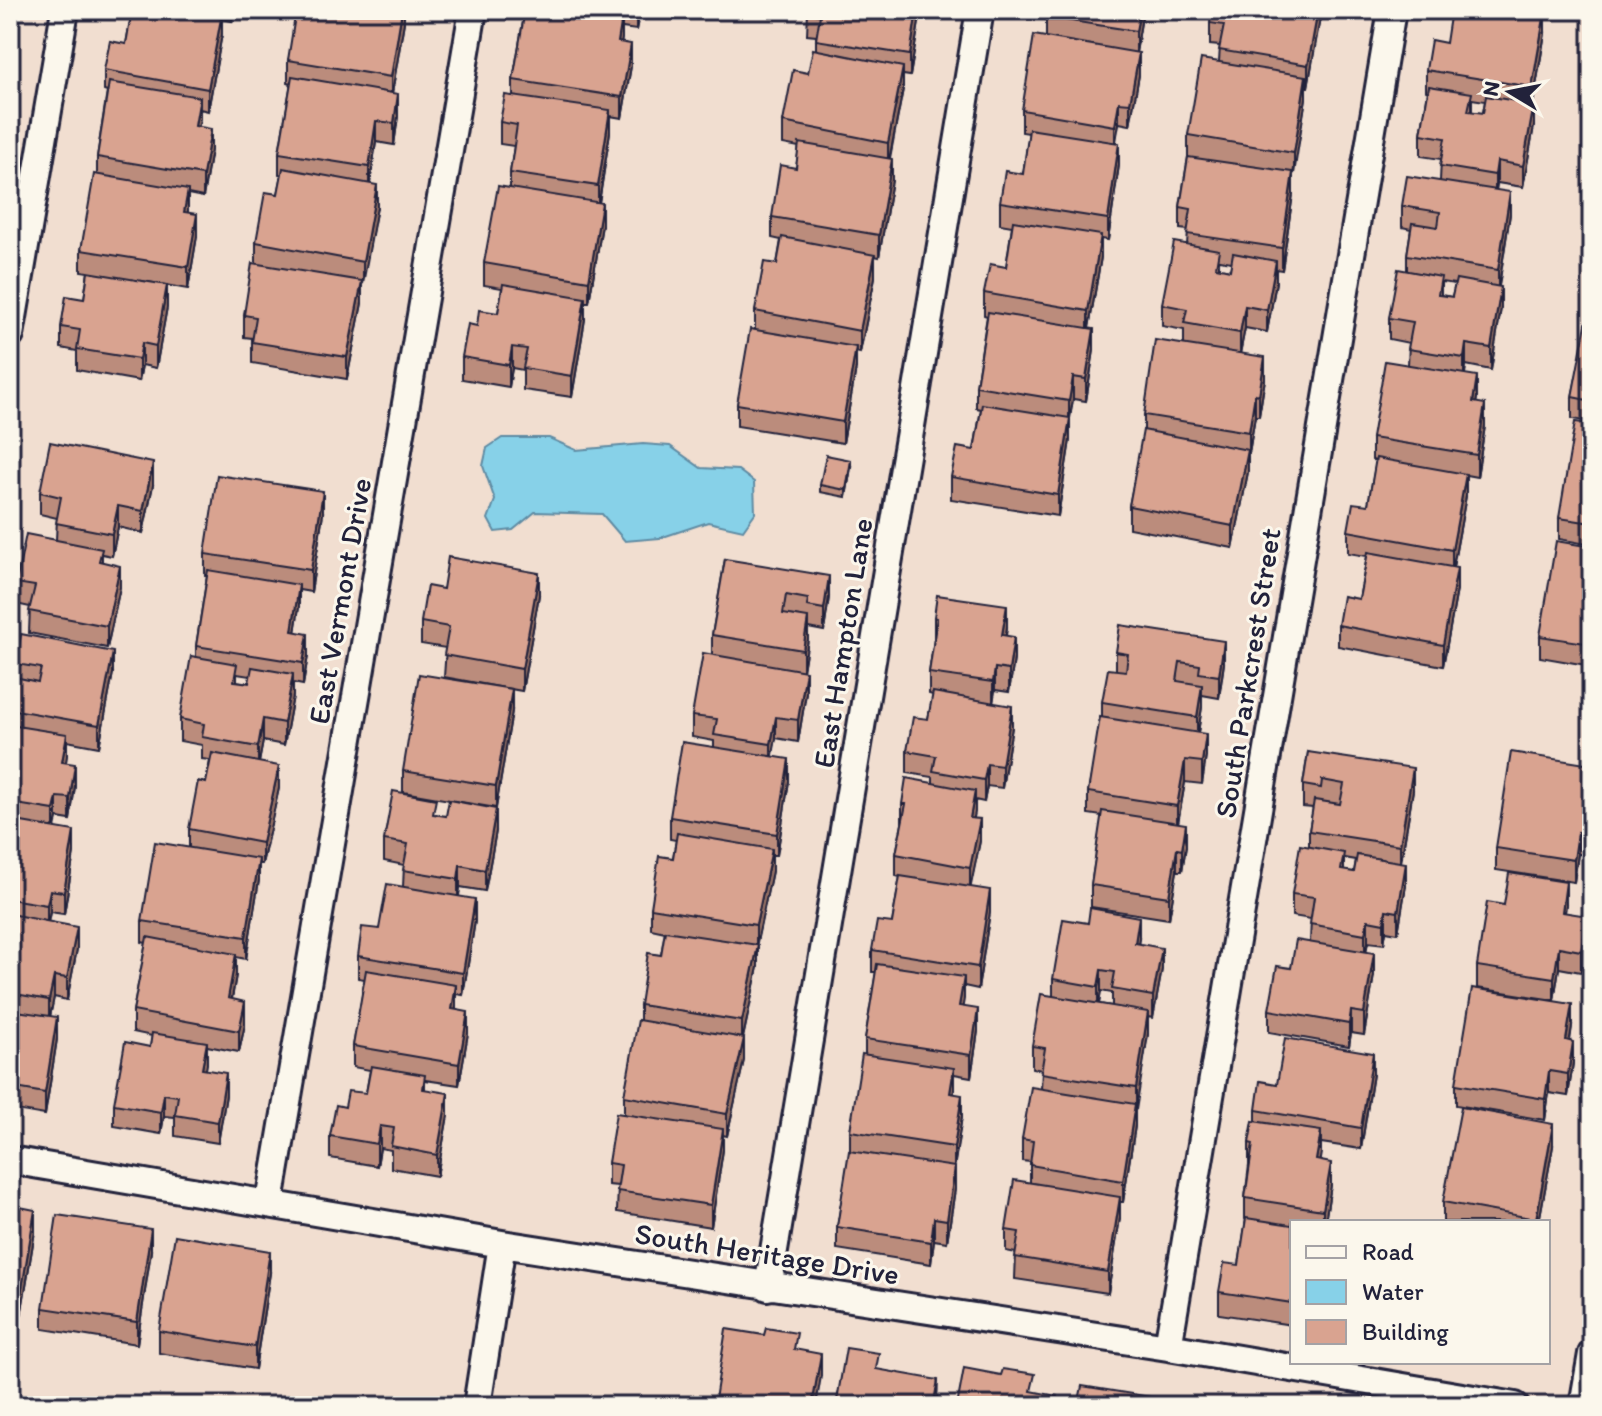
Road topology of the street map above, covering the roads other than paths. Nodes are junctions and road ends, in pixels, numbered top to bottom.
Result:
1 (65, 10) edge
2 (473, 10) edge
3 (980, 10) edge
4 (1392, 10) edge
5 (10, 335) edge
6 (10, 1160) edge
7 (270, 1202) junction
8 (502, 1244) junction
9 (768, 1287) junction
10 (1168, 1347) junction
11 (1592, 1354) edge
12 (477, 1406) edge
13 (1515, 1406) edge
14 (1583, 1406) edge

1 - 5 street
2 - 7 street, East Vermont Drive
3 - 9 street, East Hampton Lane
4 - 10 street, South Parkcrest Street
6 - 7 street, South Heritage Drive
7 - 8 street, South Heritage Drive
8 - 9 street, South Heritage Drive
8 - 12 street
9 - 10 street, South Heritage Drive
10 - 13 street, South Heritage Drive
11 - 14 street

